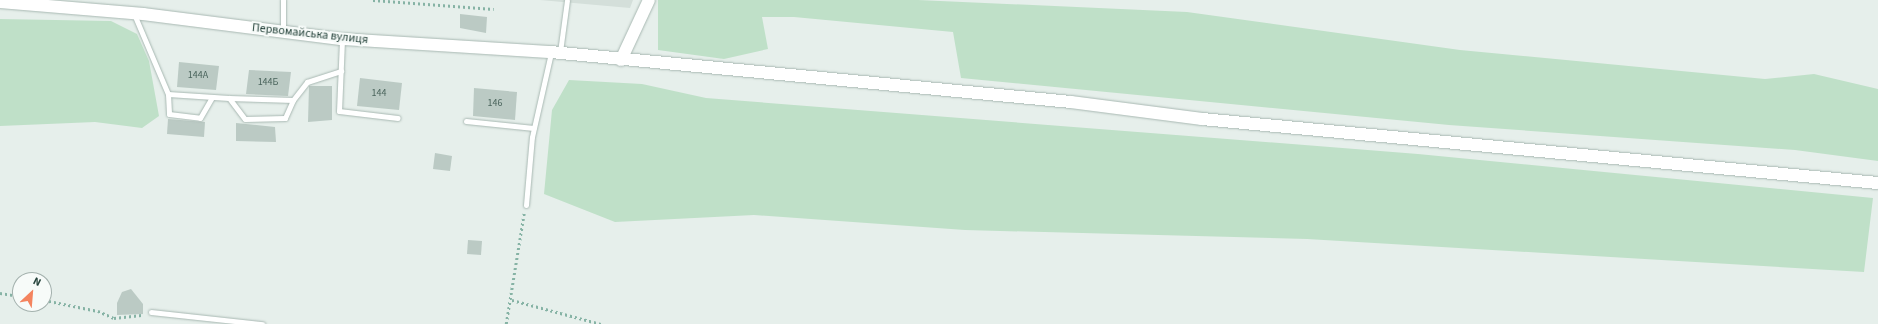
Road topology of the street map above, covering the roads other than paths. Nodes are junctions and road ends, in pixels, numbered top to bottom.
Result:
1 (283, 0) edge
2 (568, 0) edge
3 (649, 0) edge
4 (0, 2) edge
5 (134, 14) junction
6 (283, 32) junction
7 (342, 39) junction
8 (556, 52) junction
9 (620, 60) junction
10 (341, 71) junction
11 (168, 94) junction
12 (212, 97) junction
13 (229, 98) junction
14 (293, 100) junction
15 (398, 118) dead end
16 (466, 121) dead end
17 (534, 128) junction
18 (1878, 183) edge
19 (526, 205) road end
20 (151, 312) road end
21 (262, 324) edge

1 - 6 lane
2 - 8 lane
3 - 9 street
4 - 5 street, Первомайська вулиця
5 - 6 street, Первомайська вулиця
5 - 11 lane
6 - 7 street, Первомайська вулиця
7 - 8 street, Первомайська вулиця
7 - 10 lane
8 - 9 street, Первомайська вулиця
8 - 17 lane
9 - 18 street, Первомайська вулиця
10 - 14 lane
10 - 15 lane
11 - 12 lane
11 - 12 lane
12 - 13 lane
13 - 14 lane
13 - 14 lane
16 - 17 lane
17 - 19 lane
20 - 21 lane

